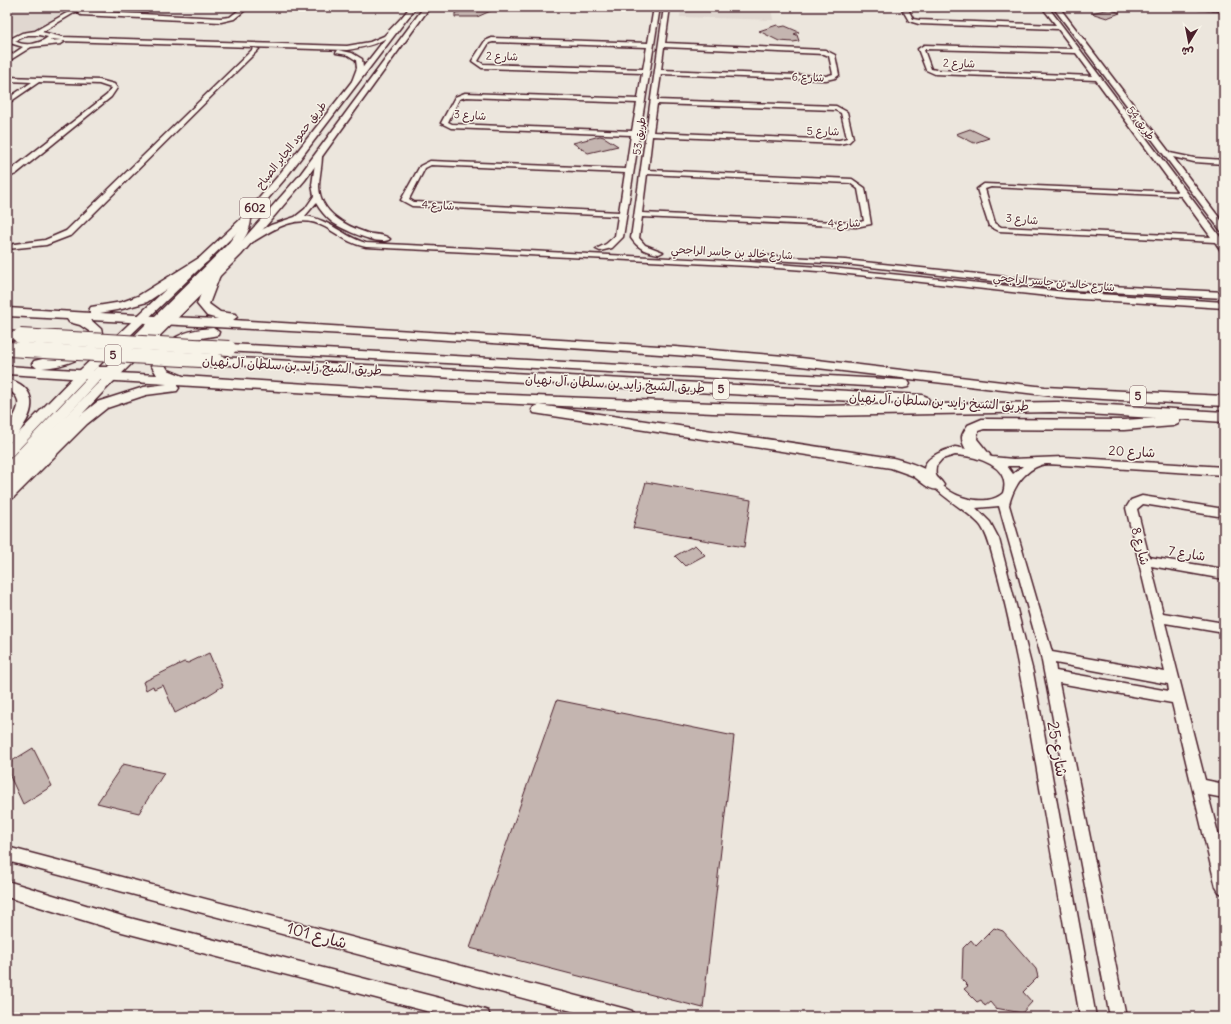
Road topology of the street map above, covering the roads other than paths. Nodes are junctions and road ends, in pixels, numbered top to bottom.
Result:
1 (91, 7) edge
2 (246, 7) edge
3 (427, 7) edge
4 (904, 7) edge
5 (1044, 7) edge
6 (1056, 7) edge
7 (1199, 7) edge
8 (657, 8) edge
9 (666, 9) edge
10 (81, 10) edge
11 (411, 10) edge
12 (1224, 10) edge
13 (1050, 14) junction
14 (1062, 15) junction
15 (1060, 27) junction
16 (33, 33) junction
17 (22, 35) junction
18 (50, 35) junction
19 (7, 36) edge
20 (11, 43) edge
21 (41, 43) junction
22 (30, 45) junction
23 (383, 45) junction
24 (650, 45) junction
25 (662, 45) junction
26 (400, 46) junction
27 (354, 47) junction
28 (256, 49) junction
29 (1077, 51) junction
30 (7, 53) edge
31 (350, 54) junction
32 (7, 60) edge
33 (1084, 61) junction
34 (1096, 61) junction
35 (1089, 67) junction
36 (1101, 68) junction
37 (645, 72) junction
38 (658, 72) junction
39 (1096, 78) junction
40 (7, 79) edge
41 (38, 80) junction
42 (354, 84) junction
43 (640, 101) junction
44 (7, 102) edge
45 (654, 102) junction
46 (638, 112) junction
47 (652, 112) junction
48 (637, 120) junction
49 (651, 121) junction
50 (636, 134) junction
51 (649, 134) junction
52 (1167, 154) junction
53 (319, 156) junction
54 (1224, 162) edge
55 (1207, 164) junction
56 (1224, 167) edge
57 (630, 171) junction
58 (644, 172) junction
59 (1182, 174) junction
60 (7, 176) edge
61 (1182, 194) junction
62 (317, 196) junction
63 (623, 214) junction
64 (638, 215) junction
65 (246, 219) junction
66 (297, 219) junction
67 (1224, 229) edge
68 (620, 232) junction
69 (636, 233) junction
70 (248, 240) junction
71 (1218, 240) junction
72 (434, 241) junction
73 (7, 247) edge
74 (427, 248) junction
75 (600, 249) junction
76 (1224, 249) edge
77 (659, 252) junction
78 (204, 260) junction
79 (829, 261) junction
80 (831, 270) junction
81 (214, 275) junction
82 (1013, 281) junction
83 (1072, 287) junction
84 (1016, 290) junction
85 (1066, 295) junction
86 (1224, 295) edge
87 (1224, 305) edge
88 (7, 312) edge
89 (28, 313) junction
90 (46, 314) junction
91 (154, 321) junction
92 (418, 334) junction
93 (7, 344) edge
94 (7, 362) edge
95 (7, 370) edge
96 (113, 376) junction
97 (93, 380) junction
98 (185, 382) junction
99 (7, 383) edge
100 (314, 390) junction
101 (1052, 392) junction
102 (454, 397) junction
103 (1224, 401) edge
104 (1058, 407) junction
105 (1202, 416) junction
106 (1224, 417) edge
107 (7, 438) edge
108 (7, 453) edge
109 (987, 458) junction
110 (1038, 463) junction
111 (7, 471) edge
112 (1224, 471) edge
113 (7, 485) edge
114 (936, 485) junction
115 (1008, 490) junction
116 (7, 494) edge
117 (960, 502) junction
118 (1224, 513) edge
119 (1146, 561) junction
120 (1224, 574) edge
121 (1158, 618) junction
122 (1224, 628) edge
123 (1047, 656) junction
124 (1051, 676) junction
125 (1172, 679) junction
126 (1177, 698) junction
127 (1199, 786) junction
128 (1224, 791) edge
129 (7, 854) edge
130 (1224, 887) edge
131 (7, 889) edge
132 (482, 1017) edge
133 (626, 1017) edge
134 (1088, 1017) edge
135 (1118, 1017) edge

1 - 10 street
2 - 10 street
3 - 26 main road, 602
4 - 15 street
5 - 13 street, طريق 54
6 - 14 street, طريق 54
7 - 12 main road
8 - 9 street
8 - 24 street, طريق 53
9 - 25 street, طريق 53
10 - 16 street
10 - 18 street
11 - 23 main road, طريق حمود الجابر الصباح / 602
11 - 27 street
13 - 14 street
13 - 15 street, طريق 54
14 - 34 street, طريق 54
15 - 29 street, طريق 54
16 - 17 street
16 - 18 street
17 - 19 street
17 - 20 street
18 - 21 street
18 - 27 street
20 - 22 street
20 - 30 street
21 - 22 street
21 - 28 street
22 - 32 street
23 - 26 main road
23 - 42 main road, طريق حمود الجابر الصباح / 602
24 - 37 street, طريق 53
24 - 37 street, شارع 2
25 - 38 street, طريق 53
25 - 38 street, شارع 6
26 - 53 main road, 602
27 - 31 street
28 - 31 street
28 - 73 street
29 - 33 street, طريق 54
29 - 39 street, شارع 2
31 - 42 street
33 - 34 street
33 - 35 street, طريق 54
34 - 36 street, طريق 54
35 - 36 street
35 - 39 street, طريق 54
36 - 52 street, طريق 54
37 - 43 street, طريق 53
38 - 45 street, طريق 53
39 - 61 street, طريق 54
40 - 41 street
41 - 44 street
41 - 60 street
42 - 65 main road, طريق حمود الجابر الصباح / 602
43 - 46 street, طريق 53
43 - 50 street, شارع 3
45 - 47 street, طريق 53
45 - 51 street, شارع 5
46 - 47 street
46 - 48 street, طريق 53
47 - 49 street, طريق 53
48 - 49 street
48 - 50 street, طريق 53
49 - 51 street, طريق 53
50 - 57 street, طريق 53
51 - 58 street, طريق 53
52 - 55 street
52 - 59 street, طريق 54
53 - 62 street
53 - 70 main road, 602
54 - 55 street
55 - 56 street
55 - 59 street
57 - 63 street, طريق 53
57 - 63 street, شارع 4
58 - 64 street, طريق 53
58 - 64 street, شارع 4
59 - 67 street, طريق 54
61 - 71 street, طريق 54
61 - 71 street, شارع 3
62 - 66 street
62 - 72 street, شارع خالد بن جاسر الراجحي
63 - 68 street, طريق 53
64 - 69 street, طريق 53
65 - 78 main road, طريق حمود الجابر الصباح / 602
65 - 91 highway
66 - 70 street, شارع خالد بن جاسر الراجحي
66 - 74 street, شارع خالد بن جاسر الراجحي
68 - 69 street
68 - 75 street
69 - 77 street
70 - 81 main road, 602
71 - 76 street, طريق 54
72 - 74 street
72 - 75 street, شارع خالد بن جاسر الراجحي
74 - 80 street, شارع خالد بن جاسر الراجحي
75 - 77 street, شارع خالد بن جاسر الراجحي
77 - 79 street, شارع خالد بن جاسر الراجحي
78 - 89 highway
78 - 91 main road, طريق حمود الجابر الصباح / 602
79 - 80 street
79 - 82 street, شارع خالد بن جاسر الراجحي
80 - 84 street, شارع خالد بن جاسر الراجحي
81 - 91 main road, 602
81 - 92 highway
82 - 83 street, شارع خالد بن جاسر الراجحي
82 - 84 street
83 - 85 street
83 - 86 street, شارع خالد بن جاسر الراجحي
84 - 85 street, شارع خالد بن جاسر الراجحي
85 - 87 street, شارع خالد بن جاسر الراجحي
88 - 89 highway
89 - 90 highway
90 - 91 highway
90 - 94 highway
91 - 92 highway
91 - 96 highway
91 - 97 highway
92 - 98 highway
92 - 101 highway
93 - 101 highway, طريق الشيخ زايد بن سلطان آل نهيان / 5, bridge
93 - 104 highway, طريق الشيخ زايد بن سلطان آل نهيان / 5, bridge
95 - 97 highway
96 - 97 highway
96 - 98 highway
97 - 108 main road
97 - 111 highway
97 - 113 main road
98 - 100 highway
99 - 107 highway
100 - 102 highway
100 - 116 highway
101 - 103 highway, طريق الشيخ زايد بن سلطان آل نهيان / 5
102 - 104 highway
102 - 114 highway
104 - 105 highway, طريق الشيخ زايد بن سلطان آل نهيان / 5
105 - 106 highway, طريق الشيخ زايد بن سلطان آل نهيان / 5
105 - 109 highway
109 - 110 street, شارع 20
109 - 114 street
109 - 115 street
110 - 112 street, شارع 20
110 - 115 street, شارع 20
114 - 117 street
115 - 117 street
115 - 123 street, شارع 25
117 - 134 street, شارع 25
118 - 119 street, شارع 8
119 - 120 street, شارع 7
119 - 121 street, شارع 8
121 - 122 street
121 - 125 street, شارع 8
123 - 124 street, شارع 25
123 - 125 street
124 - 126 street
124 - 135 street, شارع 25
125 - 126 street, شارع 8
126 - 127 street, شارع 8
127 - 128 street
127 - 130 street, شارع 8
129 - 133 street, شارع 101
131 - 132 street

